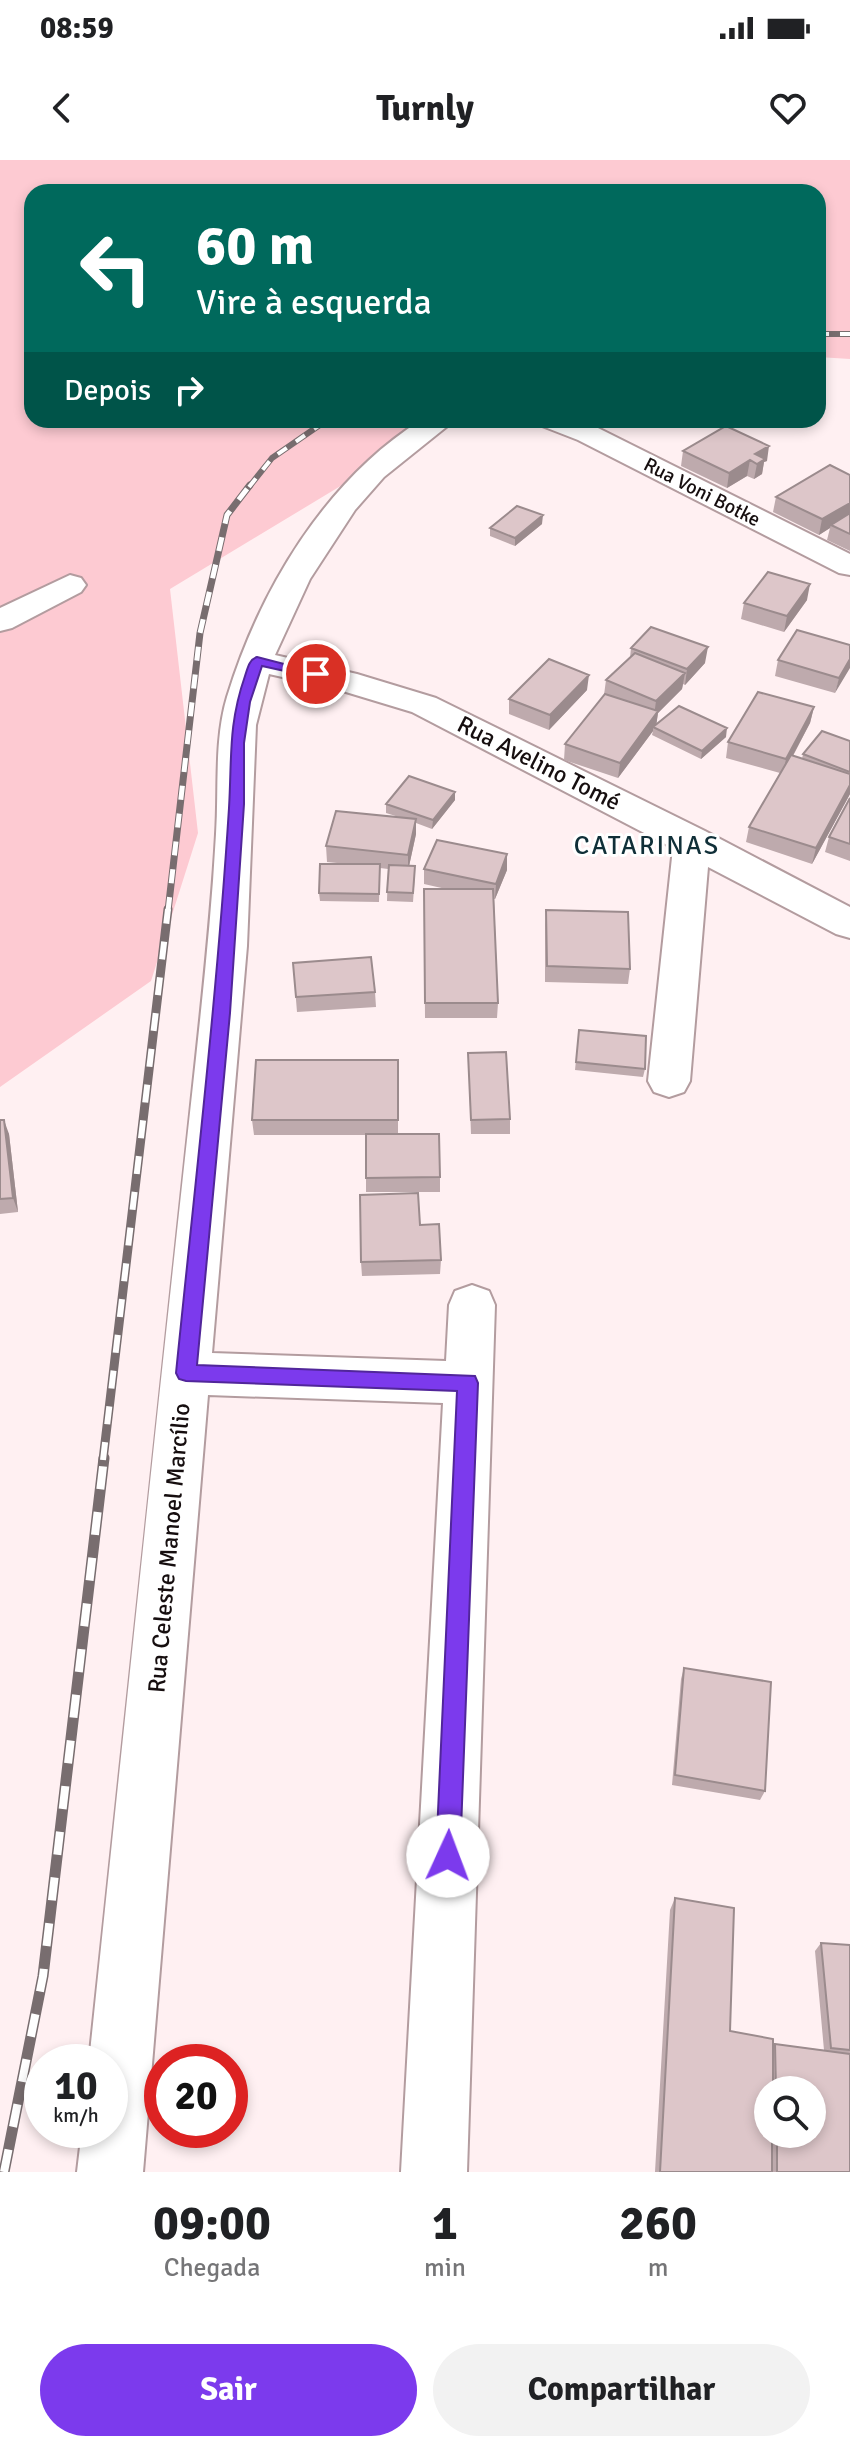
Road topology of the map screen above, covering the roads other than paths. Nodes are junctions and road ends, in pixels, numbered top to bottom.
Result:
1 (426, 428) edge
2 (573, 428) edge
3 (850, 566) edge
4 (70, 585) dead end
5 (0, 621) edge
6 (257, 661) junction
7 (692, 840) junction
8 (850, 924) edge
9 (669, 1081) dead end
10 (472, 1305) dead end
11 (186, 1373) junction
12 (468, 1383) junction
13 (110, 2172) edge
14 (434, 2172) edge

1 - 6 street, Rua Celeste Manoel Marcílio
2 - 3 street, Rua Voni Botke
4 - 5 street
6 - 7 street, Rua Avelino Tomé
6 - 11 street, Rua Celeste Manoel Marcílio
7 - 8 street, Rua Avelino Tomé
7 - 9 street
10 - 12 street
11 - 12 street
11 - 13 street, Rua Celeste Manoel Marcílio
12 - 14 street

